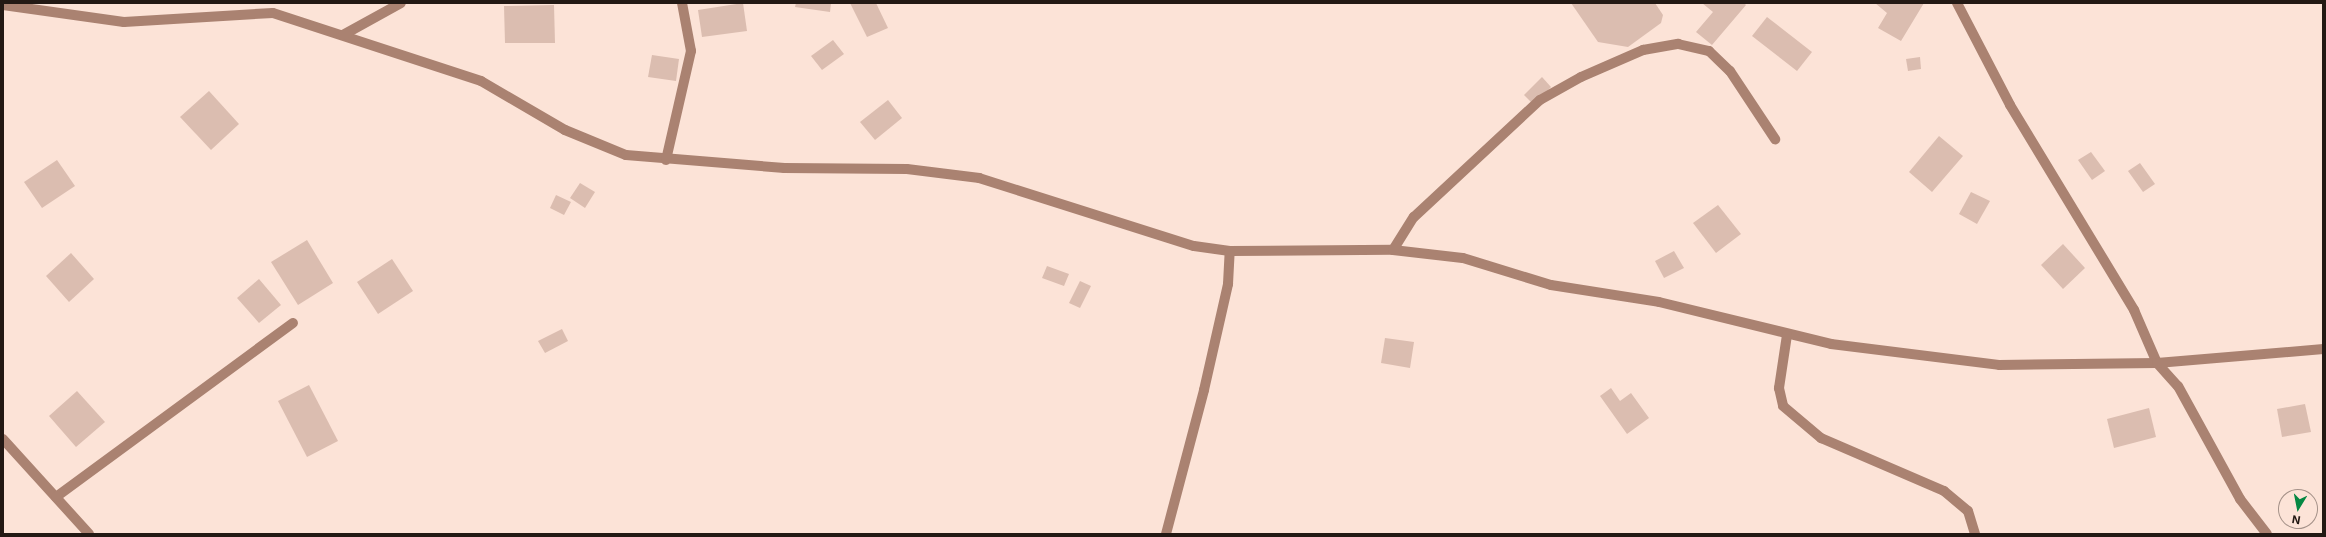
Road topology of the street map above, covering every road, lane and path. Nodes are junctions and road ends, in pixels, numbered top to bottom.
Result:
1 (401, 3) edge
2 (682, 3) edge
3 (1957, 3) edge
4 (3, 5) edge
5 (274, 8) edge
6 (343, 35) junction
7 (1775, 139) dead end
8 (666, 160) junction
9 (1393, 250) junction
10 (1230, 251) junction
11 (293, 323) dead end
12 (1787, 335) junction
13 (2323, 349) edge
14 (2157, 363) junction
15 (3, 439) edge
16 (56, 497) junction
17 (89, 534) edge
18 (1166, 534) edge
19 (1975, 534) edge
20 (2267, 534) edge

1 - 6 street
2 - 8 street
3 - 14 street
4 - 5 street
5 - 6 street
6 - 8 street
7 - 9 street
8 - 10 street
9 - 10 street
9 - 12 street
10 - 18 street
11 - 16 street
12 - 14 street
12 - 19 street
13 - 14 street
14 - 20 street
15 - 16 street
16 - 17 street

